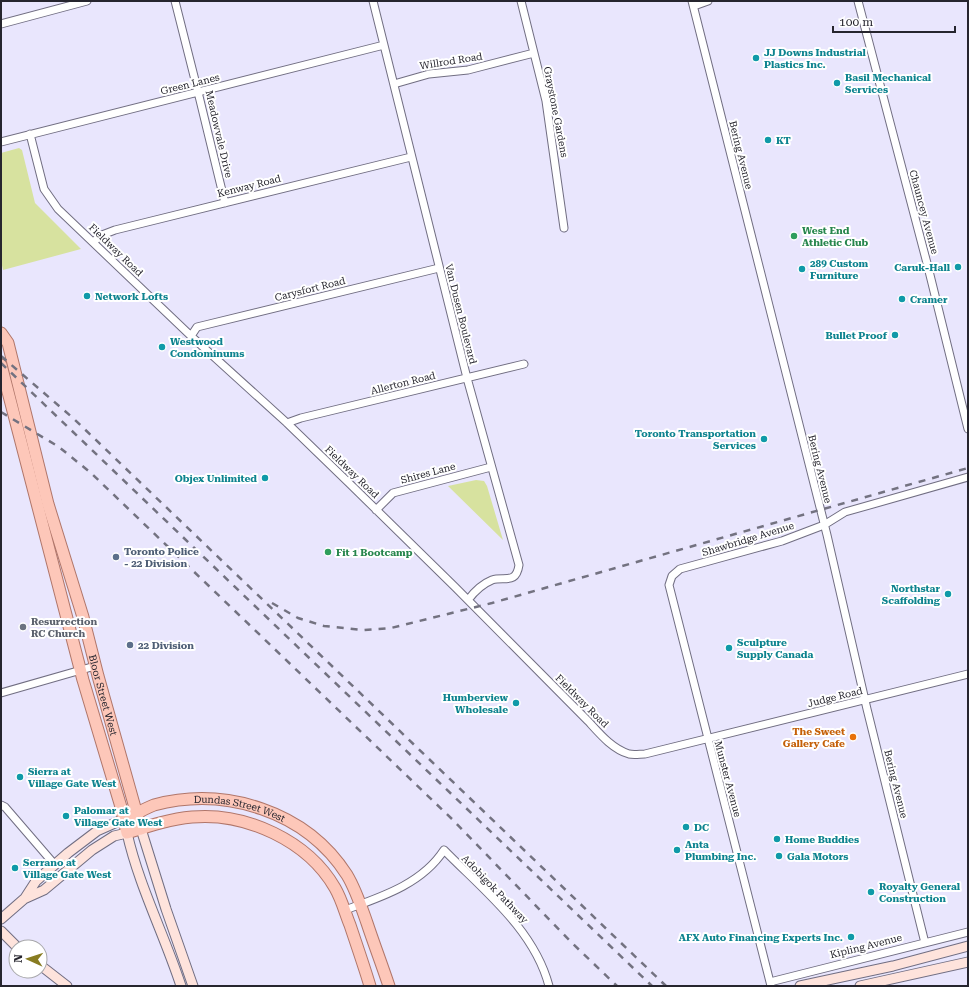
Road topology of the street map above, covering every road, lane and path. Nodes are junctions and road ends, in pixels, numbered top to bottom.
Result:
1 (87, 1) edge
2 (175, 1) edge
3 (373, 1) edge
4 (521, 1) edge
5 (708, 1) edge
6 (858, 1) edge
7 (693, 3) edge
8 (1, 24) edge
9 (384, 45) junction
10 (534, 53) junction
11 (394, 84) junction
12 (198, 92) junction
13 (30, 134) junction
14 (1, 142) edge
15 (411, 157) junction
16 (225, 203) junction
17 (564, 228) dead end
18 (93, 242) junction
19 (439, 268) junction
20 (1, 333) edge
21 (191, 336) junction
22 (524, 364) dead end
23 (1, 365) edge
24 (466, 378) junction
25 (287, 423) junction
26 (968, 429) edge
27 (491, 467) junction
28 (968, 477) edge
29 (376, 510) junction
30 (824, 525) junction
31 (672, 576) joint
32 (468, 600) junction
33 (95, 666) junction
34 (80, 670) junction
35 (968, 674) edge
36 (1, 693) edge
37 (865, 700) junction
38 (707, 739) junction
39 (1, 805) edge
40 (137, 813) junction
41 (124, 819) junction
42 (141, 829) junction
43 (127, 833) junction
44 (54, 865) junction
45 (24, 899) junction
46 (360, 905) junction
47 (345, 910) junction
48 (1, 918) edge
49 (1, 931) edge
50 (968, 932) edge
51 (9, 939) edge
52 (925, 942) junction
53 (968, 946) edge
54 (968, 962) edge
55 (48, 972) edge
56 (770, 984) edge
57 (62, 985) edge
58 (181, 986) edge
59 (193, 986) edge
60 (370, 986) edge
61 (389, 986) edge
62 (549, 986) edge
63 (800, 986) edge
64 (860, 986) edge

1 - 8 street
2 - 12 street, Meadowvale Drive
3 - 9 street, Van Dusen Boulevard
4 - 10 street, Graystone Gardens
5 - 7 street
6 - 26 street, Chauncey Avenue
7 - 30 street, Bering Avenue
9 - 11 street, Van Dusen Boulevard
9 - 12 street, Green Lanes
10 - 11 street, Willrod Road
10 - 17 street, Graystone Gardens
11 - 15 street, Van Dusen Boulevard
12 - 13 street, Green Lanes
12 - 16 street, Meadowvale Drive
13 - 14 street, Green Lanes
13 - 18 street, Fieldway Road
15 - 16 street, Kenway Road
15 - 19 street, Van Dusen Boulevard
16 - 18 street, Kenway Road
18 - 21 street, Fieldway Road
19 - 21 street, Carysfort Road
19 - 24 street, Van Dusen Boulevard
20 - 33 main road, Bloor Street West
21 - 25 street, Fieldway Road
22 - 24 street, Allerton Road
23 - 34 main road, Bloor Street West
24 - 25 street, Allerton Road
24 - 27 street, Van Dusen Boulevard
25 - 29 street, Fieldway Road
27 - 29 street, Shires Lane
27 - 32 street, Van Dusen Boulevard
28 - 30 street, Shawbridge Avenue
29 - 32 street, Fieldway Road
30 - 31 street, Shawbridge Avenue
30 - 37 street, Bering Avenue
31 - 38 street, Munster Avenue
32 - 38 street, Fieldway Road
33 - 34 street
33 - 40 main road, Bloor Street West
34 - 36 street
34 - 41 main road, Bloor Street West
35 - 37 street, Judge Road
37 - 38 street, Judge Road
37 - 52 street, Bering Avenue
38 - 56 street, Munster Avenue
39 - 44 street
40 - 41 main road, Dundas Street West
40 - 42 main road, Bloor Street West
40 - 46 main road, Dundas Street West
41 - 43 main road, Bloor Street West
41 - 44 main road, Dundas Street West
42 - 43 main road, Dundas Street West
42 - 47 main road, Dundas Street West
42 - 59 main road, Bloor Street West
43 - 45 main road, Dundas Street West
43 - 58 main road, Bloor Street West
44 - 45 main road, Dundas Street West
45 - 48 main road, Dundas Street West
46 - 47 street
46 - 61 main road, Dundas Street West
46 - 62 street, Adobigok Pathway
47 - 60 main road, Dundas Street West
49 - 51 main road
50 - 52 street, Kipling Avenue
52 - 56 street, Kipling Avenue
53 - 63 main road
54 - 64 main road
55 - 57 main road

